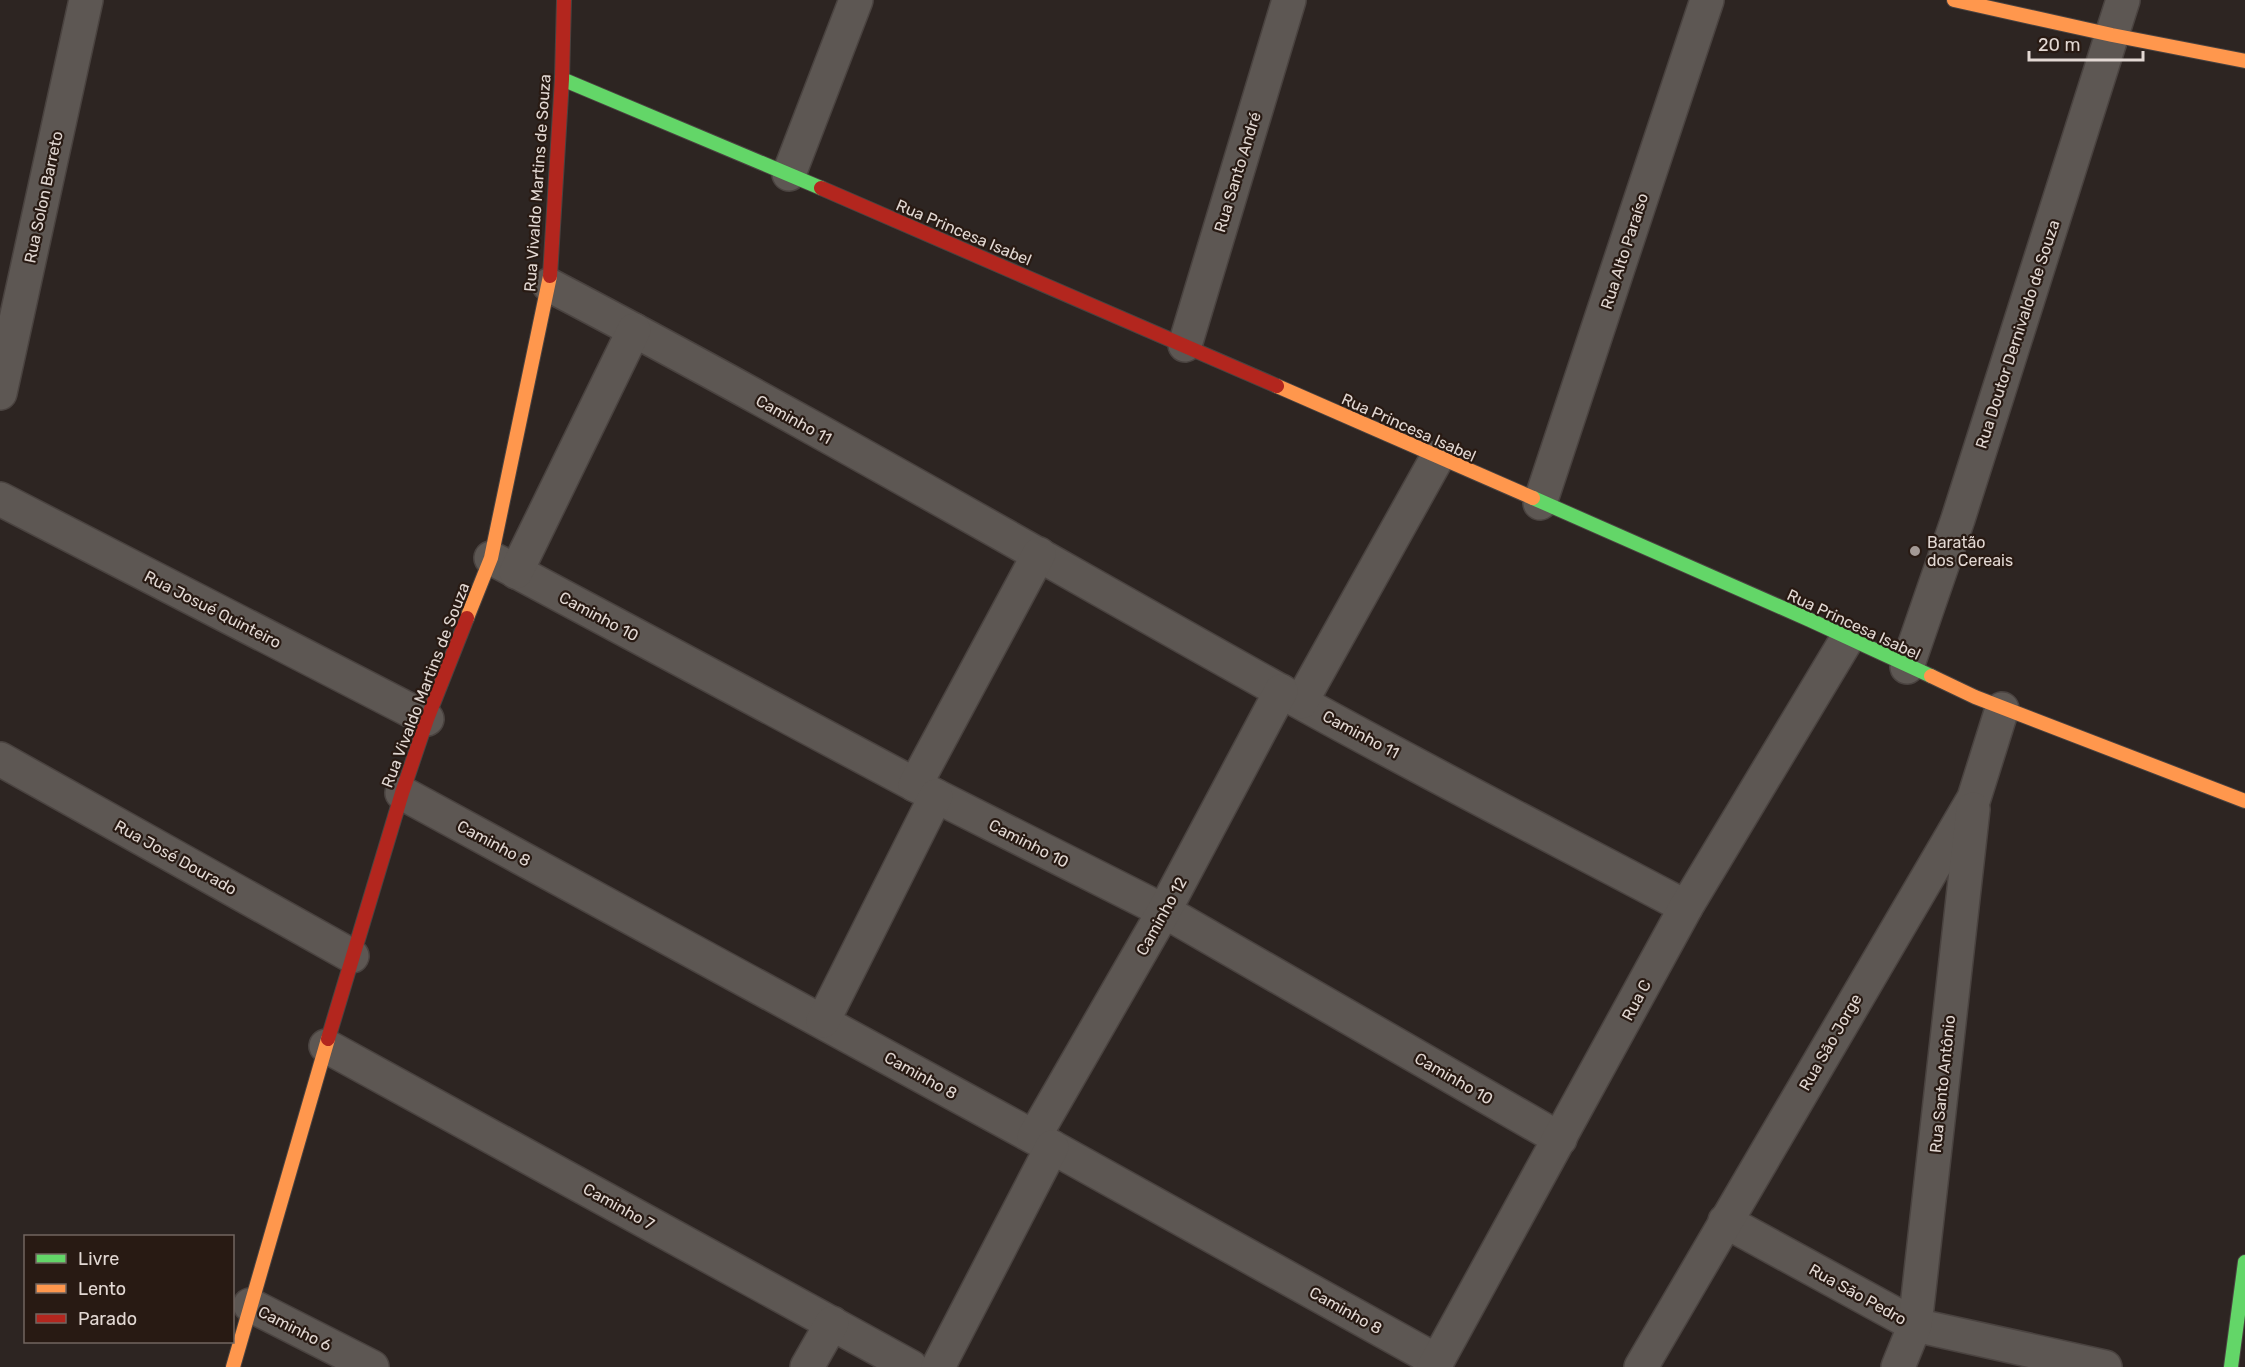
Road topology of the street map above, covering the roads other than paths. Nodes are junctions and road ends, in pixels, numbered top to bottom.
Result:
1 (86, 0) edge
2 (564, 0) edge
3 (856, 0) edge
4 (1289, 0) edge
5 (1707, 0) edge
6 (1953, 0) edge
7 (2123, 0) edge
8 (2112, 35) junction
9 (2245, 61) edge
10 (562, 79) junction
11 (789, 174) junction
12 (549, 285) junction
13 (634, 330) junction
14 (1185, 345) junction
15 (0, 393) edge
16 (1437, 458) junction
17 (0, 498) edge
18 (1540, 503) junction
19 (1039, 554) junction
20 (503, 565) junction
21 (1847, 639) junction
22 (1907, 666) junction
23 (1291, 697) junction
24 (2002, 709) junction
25 (427, 719) junction
26 (0, 759) edge
27 (926, 790) junction
28 (402, 793) junction
29 (1974, 798) junction
30 (2245, 801) edge
31 (1686, 908) junction
32 (1164, 911) junction
33 (352, 956) junction
34 (823, 1021) junction
35 (326, 1046) junction
36 (1560, 1139) junction
37 (1043, 1142) junction
38 (1725, 1221) junction
39 (2245, 1262) edge
40 (250, 1305) junction
41 (832, 1323) junction
42 (1915, 1325) junction
43 (1436, 1364) edge
44 (233, 1367) edge
45 (372, 1367) edge
46 (807, 1367) edge
47 (911, 1367) edge
48 (938, 1367) edge
49 (1641, 1367) edge
50 (1898, 1367) edge
51 (2104, 1367) edge
52 (2231, 1367) edge

1 - 15 street, Rua Solon Barreto
2 - 10 street, Rua Vivaldo Martins de Souza
3 - 11 street
4 - 14 street, Rua Santo André
5 - 18 street, Rua Alto Paraíso
6 - 8 street
7 - 8 street, Rua Doutor Dernivaldo de Souza
8 - 9 street
8 - 22 street, Rua Doutor Dernivaldo de Souza
10 - 11 street, Rua Princesa Isabel
10 - 12 street, Rua Vivaldo Martins de Souza
11 - 14 street, Rua Princesa Isabel
12 - 13 street, Caminho 11
12 - 20 street, Rua Vivaldo Martins de Souza
13 - 19 street, Caminho 11
13 - 20 street
14 - 16 street, Rua Princesa Isabel
16 - 18 street, Rua Princesa Isabel
16 - 23 street, Caminho 12
17 - 25 street, Rua Josué Quinteiro
18 - 21 street, Rua Princesa Isabel
19 - 23 street, Caminho 11
19 - 27 street
20 - 25 street, Rua Vivaldo Martins de Souza
20 - 27 street, Caminho 10
21 - 22 street, Rua Princesa Isabel
21 - 31 street, Rua C
22 - 24 street, Rua Princesa Isabel
23 - 31 street, Caminho 11
23 - 32 street, Caminho 12
24 - 29 street, Rua São Jorge
24 - 30 street, Rua Princesa Isabel
25 - 28 street, Rua Vivaldo Martins de Souza
26 - 33 street, Rua José Dourado
27 - 32 street, Caminho 10
27 - 34 street
28 - 33 street, Rua Vivaldo Martins de Souza
28 - 34 street, Caminho 8
29 - 38 street, Rua São Jorge
29 - 42 street, Rua Santo Antônio
31 - 36 street, Rua C
32 - 36 street, Caminho 10
32 - 37 street, Caminho 12
33 - 35 street, Rua Vivaldo Martins de Souza
34 - 37 street, Caminho 8
35 - 40 street, Rua Vivaldo Martins de Souza
35 - 41 street, Caminho 7
36 - 43 street, Rua C
37 - 43 street, Caminho 8
37 - 48 street, Caminho 12
38 - 42 street, Rua São Pedro
38 - 49 street, Rua São Jorge
39 - 52 street
40 - 44 street, Rua Vivaldo Martins de Souza
40 - 45 street, Caminho 6
41 - 46 street
41 - 47 street, Caminho 7
42 - 50 street, Rua Santo Antônio
42 - 51 street, Rua São Pedro

